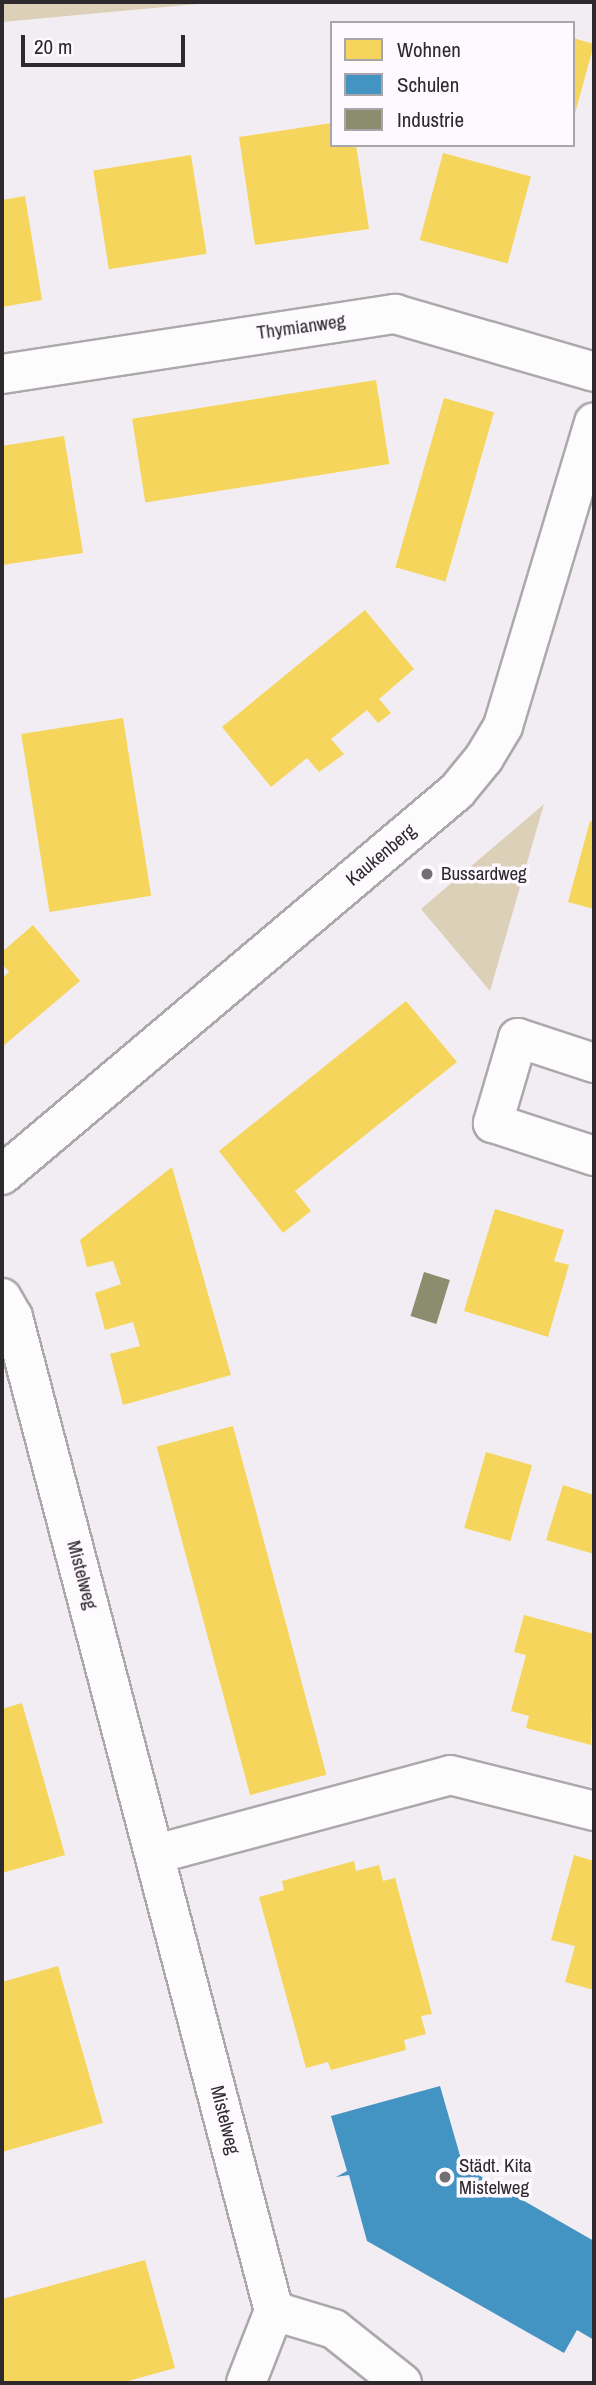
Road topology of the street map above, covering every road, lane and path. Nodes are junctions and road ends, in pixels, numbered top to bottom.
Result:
1 (594, 372) edge
2 (2, 374) edge
3 (594, 422) edge
4 (594, 1063) edge
5 (594, 1156) edge
6 (2, 1175) edge
7 (2, 1298) edge
8 (594, 1811) edge
9 (156, 1854) junction
10 (274, 2311) junction
11 (246, 2383) edge
12 (402, 2383) edge

1 - 2 street, Thymianweg
3 - 6 street, Kaukenberg
4 - 5 street
7 - 9 street, Mistelweg
8 - 9 street
9 - 10 street, Mistelweg
10 - 11 street
10 - 12 street

